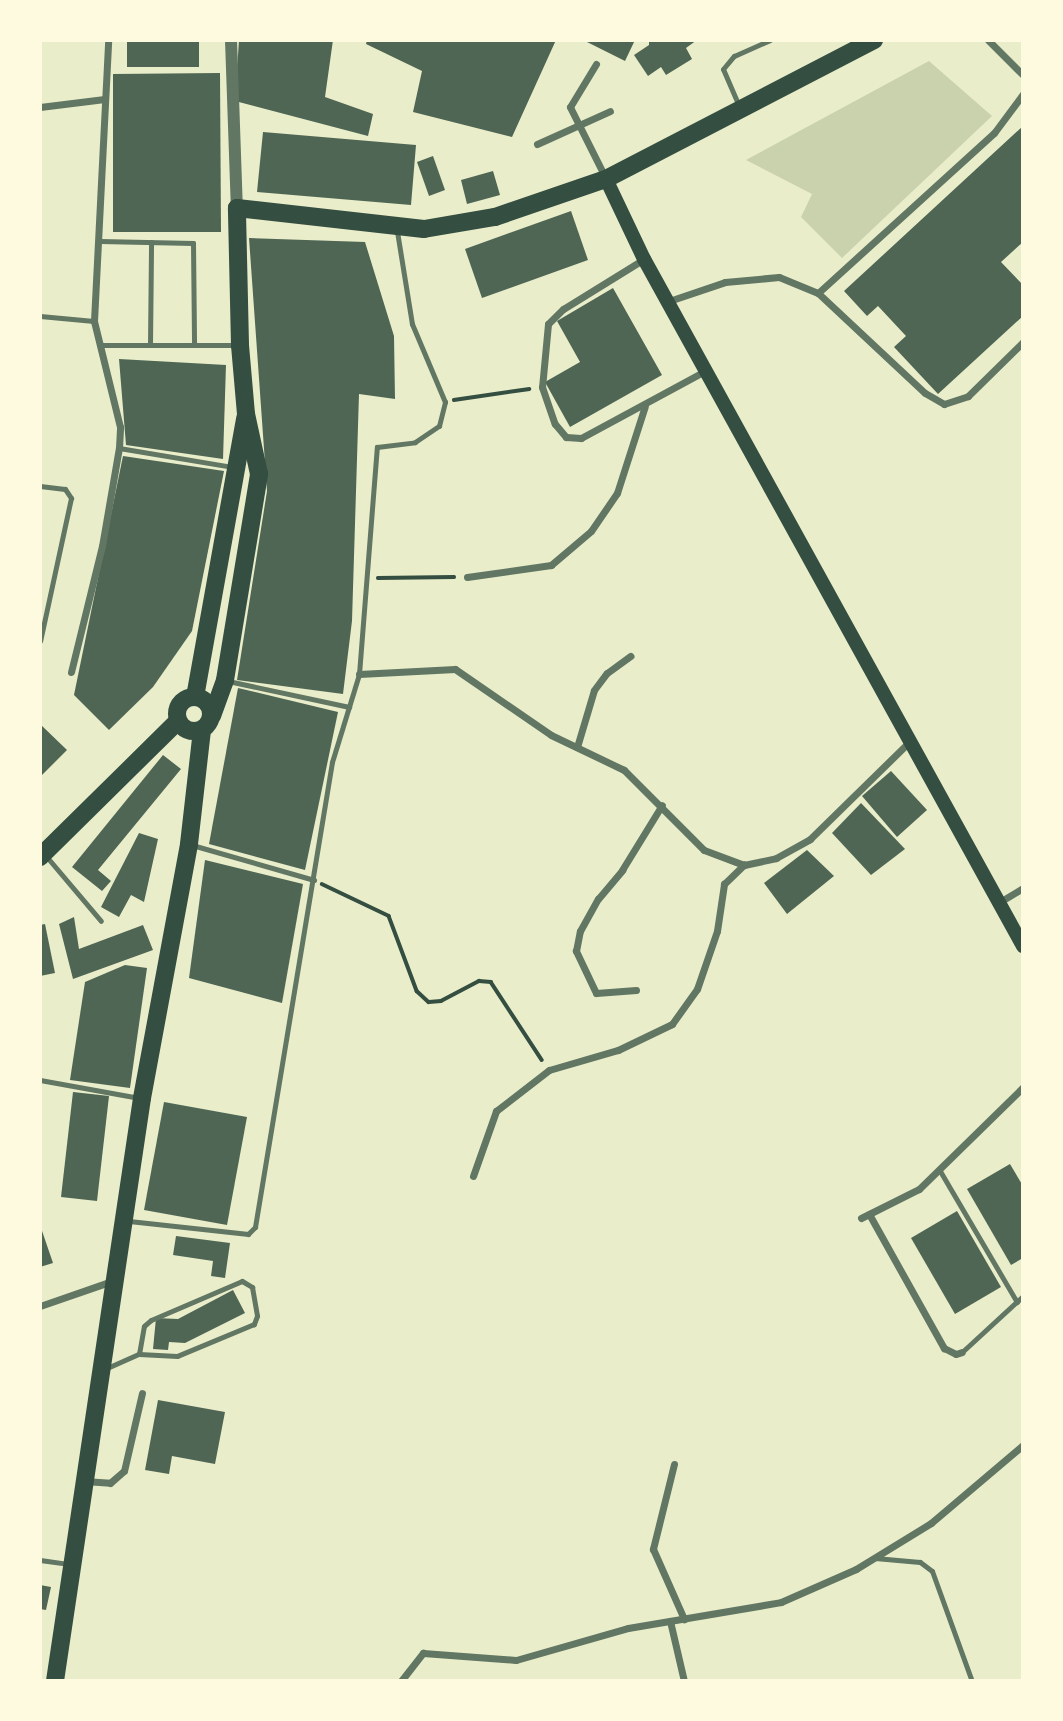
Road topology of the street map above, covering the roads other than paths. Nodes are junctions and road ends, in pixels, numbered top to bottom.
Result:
1 (108, 40) edge
2 (231, 40) edge
3 (770, 40) edge
4 (874, 40) edge
5 (988, 40) edge
6 (596, 64) dead end
7 (1023, 75) edge
8 (1023, 94) edge
9 (105, 99) junction
10 (40, 107) edge
11 (741, 109) junction
12 (610, 111) dead end
13 (576, 126) junction
14 (537, 144) dead end
15 (606, 179) junction
16 (237, 208) junction
17 (397, 228) junction
18 (100, 241) junction
19 (151, 242) junction
20 (644, 259) junction
21 (818, 293) junction
22 (669, 300) junction
23 (40, 316) edge
24 (94, 321) junction
25 (1023, 342) edge
26 (101, 345) junction
27 (150, 345) junction
28 (194, 345) junction
29 (240, 345) junction
30 (707, 370) junction
31 (645, 406) junction
32 (246, 414) junction
33 (119, 447) junction
34 (233, 467) junction
35 (40, 486) edge
36 (467, 577) road end
37 (40, 641) edge
38 (630, 656) dead end
39 (71, 672) dead end
40 (359, 674) junction
41 (225, 680) junction
42 (195, 697) junction
43 (349, 708) junction
44 (178, 721) junction
45 (207, 723) junction
46 (909, 743) junction
47 (578, 747) junction
48 (662, 805) junction
49 (189, 844) junction
50 (42, 855) edge
51 (744, 865) junction
52 (314, 880) junction
53 (1023, 888) edge
54 (998, 903) junction
55 (101, 921) dead end
56 (1022, 943) edge
57 (636, 990) dead end
58 (40, 1080) edge
59 (1023, 1087) edge
60 (142, 1098) junction
61 (940, 1171) junction
62 (473, 1177) dead end
63 (126, 1220) junction
64 (114, 1280) junction
65 (1023, 1296) edge
66 (1017, 1302) junction
67 (40, 1306) edge
68 (962, 1352) joint
69 (139, 1354) junction
70 (101, 1370) junction
71 (142, 1393) dead end
72 (1023, 1446) edge
73 (674, 1464) dead end
74 (83, 1481) junction
75 (875, 1558) junction
76 (40, 1560) edge
77 (71, 1564) junction
78 (684, 1619) junction
79 (670, 1621) junction
80 (681, 1668) junction
81 (971, 1679) dead end
82 (55, 1681) edge
83 (401, 1681) edge
84 (677, 1681) edge
85 (684, 1681) edge

1 - 9 street
2 - 16 street
3 - 11 lane
4 - 11 main road
5 - 7 street
6 - 13 street
8 - 21 street
9 - 10 street
9 - 18 street
11 - 15 main road
12 - 13 street
13 - 14 street
13 - 15 street
15 - 17 main road
15 - 20 main road
16 - 17 main road
16 - 29 main road
17 - 40 lane
18 - 19 lane
18 - 24 street
19 - 27 lane
19 - 28 lane
20 - 22 main road
20 - 31 street
21 - 22 street
21 - 25 street
22 - 30 main road
23 - 24 lane
24 - 26 street
26 - 27 lane
26 - 33 street
27 - 28 lane
28 - 29 lane
29 - 32 main road
30 - 31 street
30 - 46 main road
31 - 36 street
32 - 34 main road
32 - 41 main road
33 - 34 lane
33 - 39 street
34 - 42 main road
35 - 37 lane
38 - 47 street
40 - 43 lane
40 - 47 street
41 - 43 lane
41 - 45 main road
42 - 44 main road
42 - 45 main road
43 - 52 lane
44 - 45 main road
44 - 50 main road
45 - 49 main road
46 - 51 street
46 - 54 main road
47 - 48 street
48 - 51 street
48 - 57 street
49 - 52 lane
49 - 60 main road
50 - 55 lane
51 - 62 street
52 - 63 lane
53 - 54 street
54 - 56 main road
58 - 60 lane
59 - 61 street
60 - 63 main road
61 - 66 lane
61 - 68 street
63 - 64 main road
64 - 67 street
64 - 70 main road
65 - 66 lane
66 - 68 lane
69 - 69 lane
69 - 70 lane
70 - 74 main road
71 - 74 street
72 - 75 street
73 - 78 street
74 - 77 main road
75 - 78 street
75 - 81 lane
76 - 77 lane
77 - 82 main road
78 - 79 street
79 - 80 street
79 - 83 street
80 - 84 street
80 - 85 street

